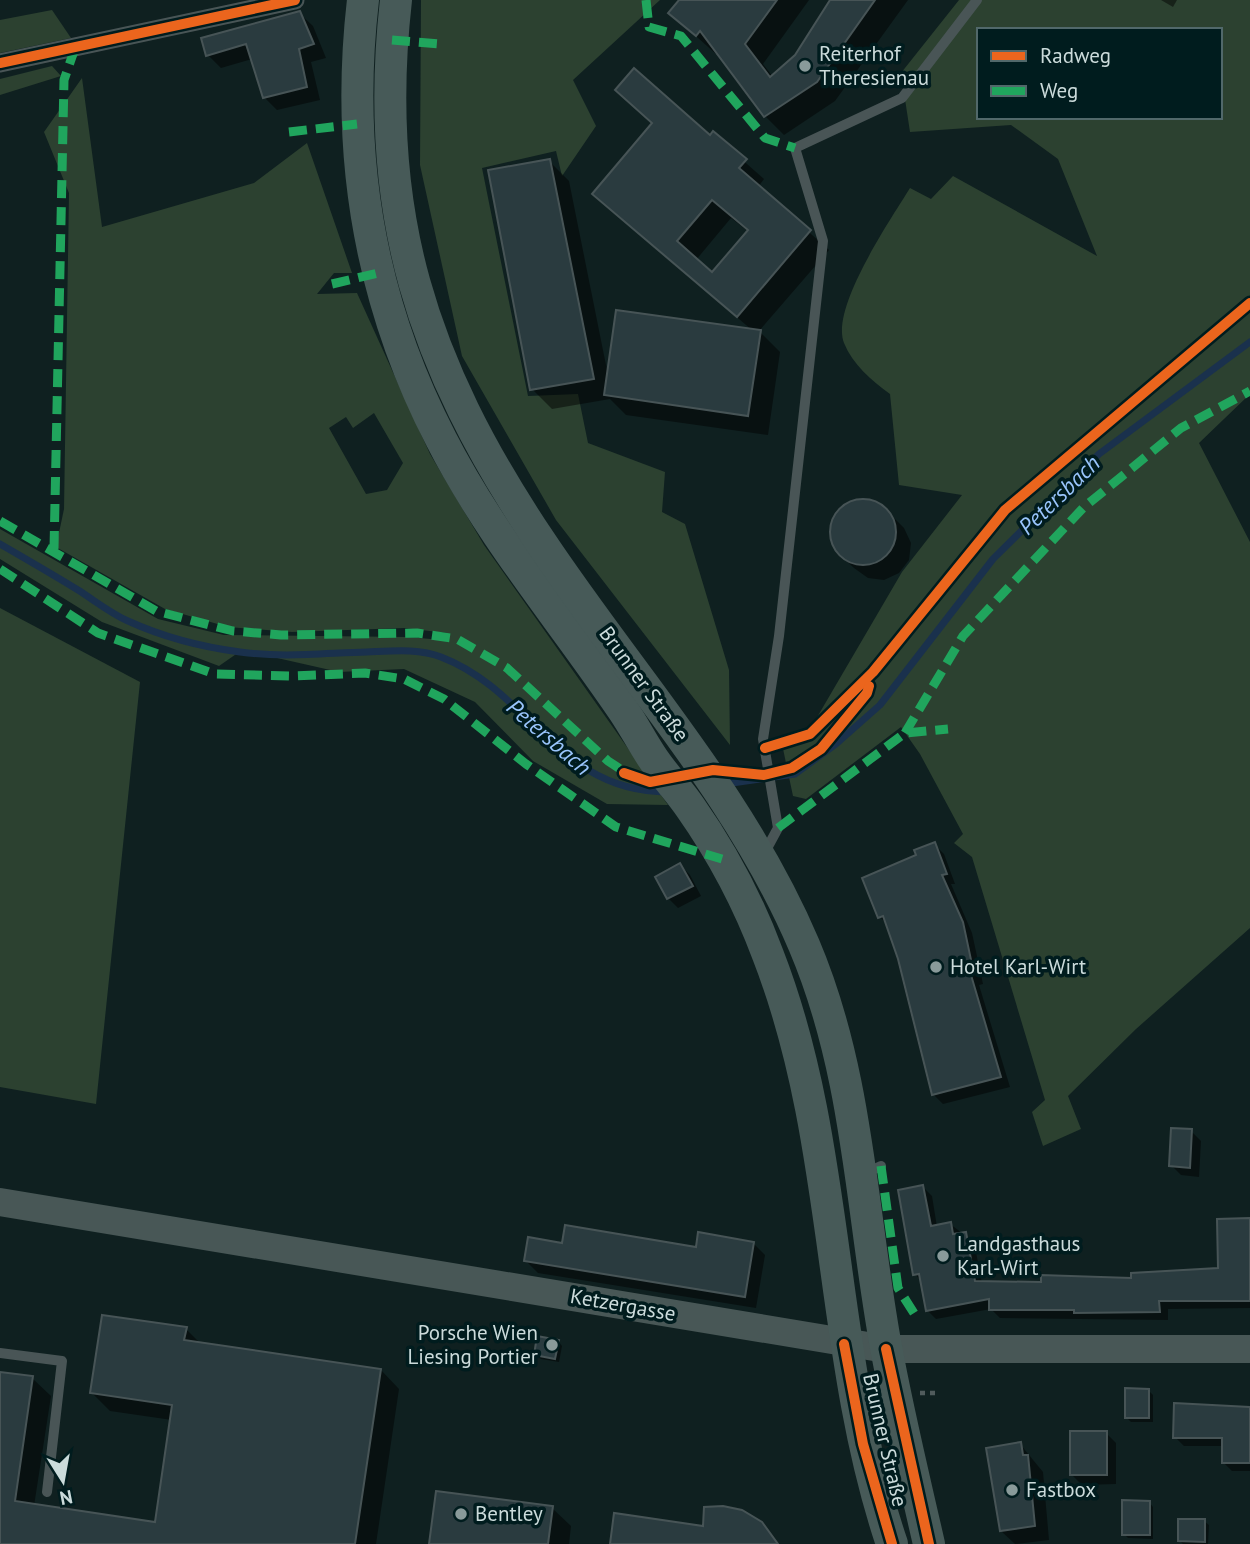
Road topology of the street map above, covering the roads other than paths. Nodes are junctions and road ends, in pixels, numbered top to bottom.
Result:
1 (295, 0) edge
2 (396, 0) edge
3 (977, 0) edge
4 (356, 1) edge
5 (0, 63) edge
6 (761, 859) junction
7 (0, 1202) edge
8 (844, 1344) junction
9 (886, 1349) junction
10 (1250, 1349) edge
11 (0, 1353) edge
12 (47, 1492) dead end
13 (892, 1544) edge
14 (929, 1544) edge

1 - 5 street
2 - 6 main road, Brunner Straße
3 - 6 lane
4 - 8 main road, Brunner Straße
6 - 9 main road, Brunner Straße
7 - 8 main road, Ketzergasse
8 - 9 main road, Ketzergasse
8 - 13 main road, Brunner Straße
9 - 10 main road, Ketzergasse
9 - 14 main road, Brunner Straße
11 - 12 lane

